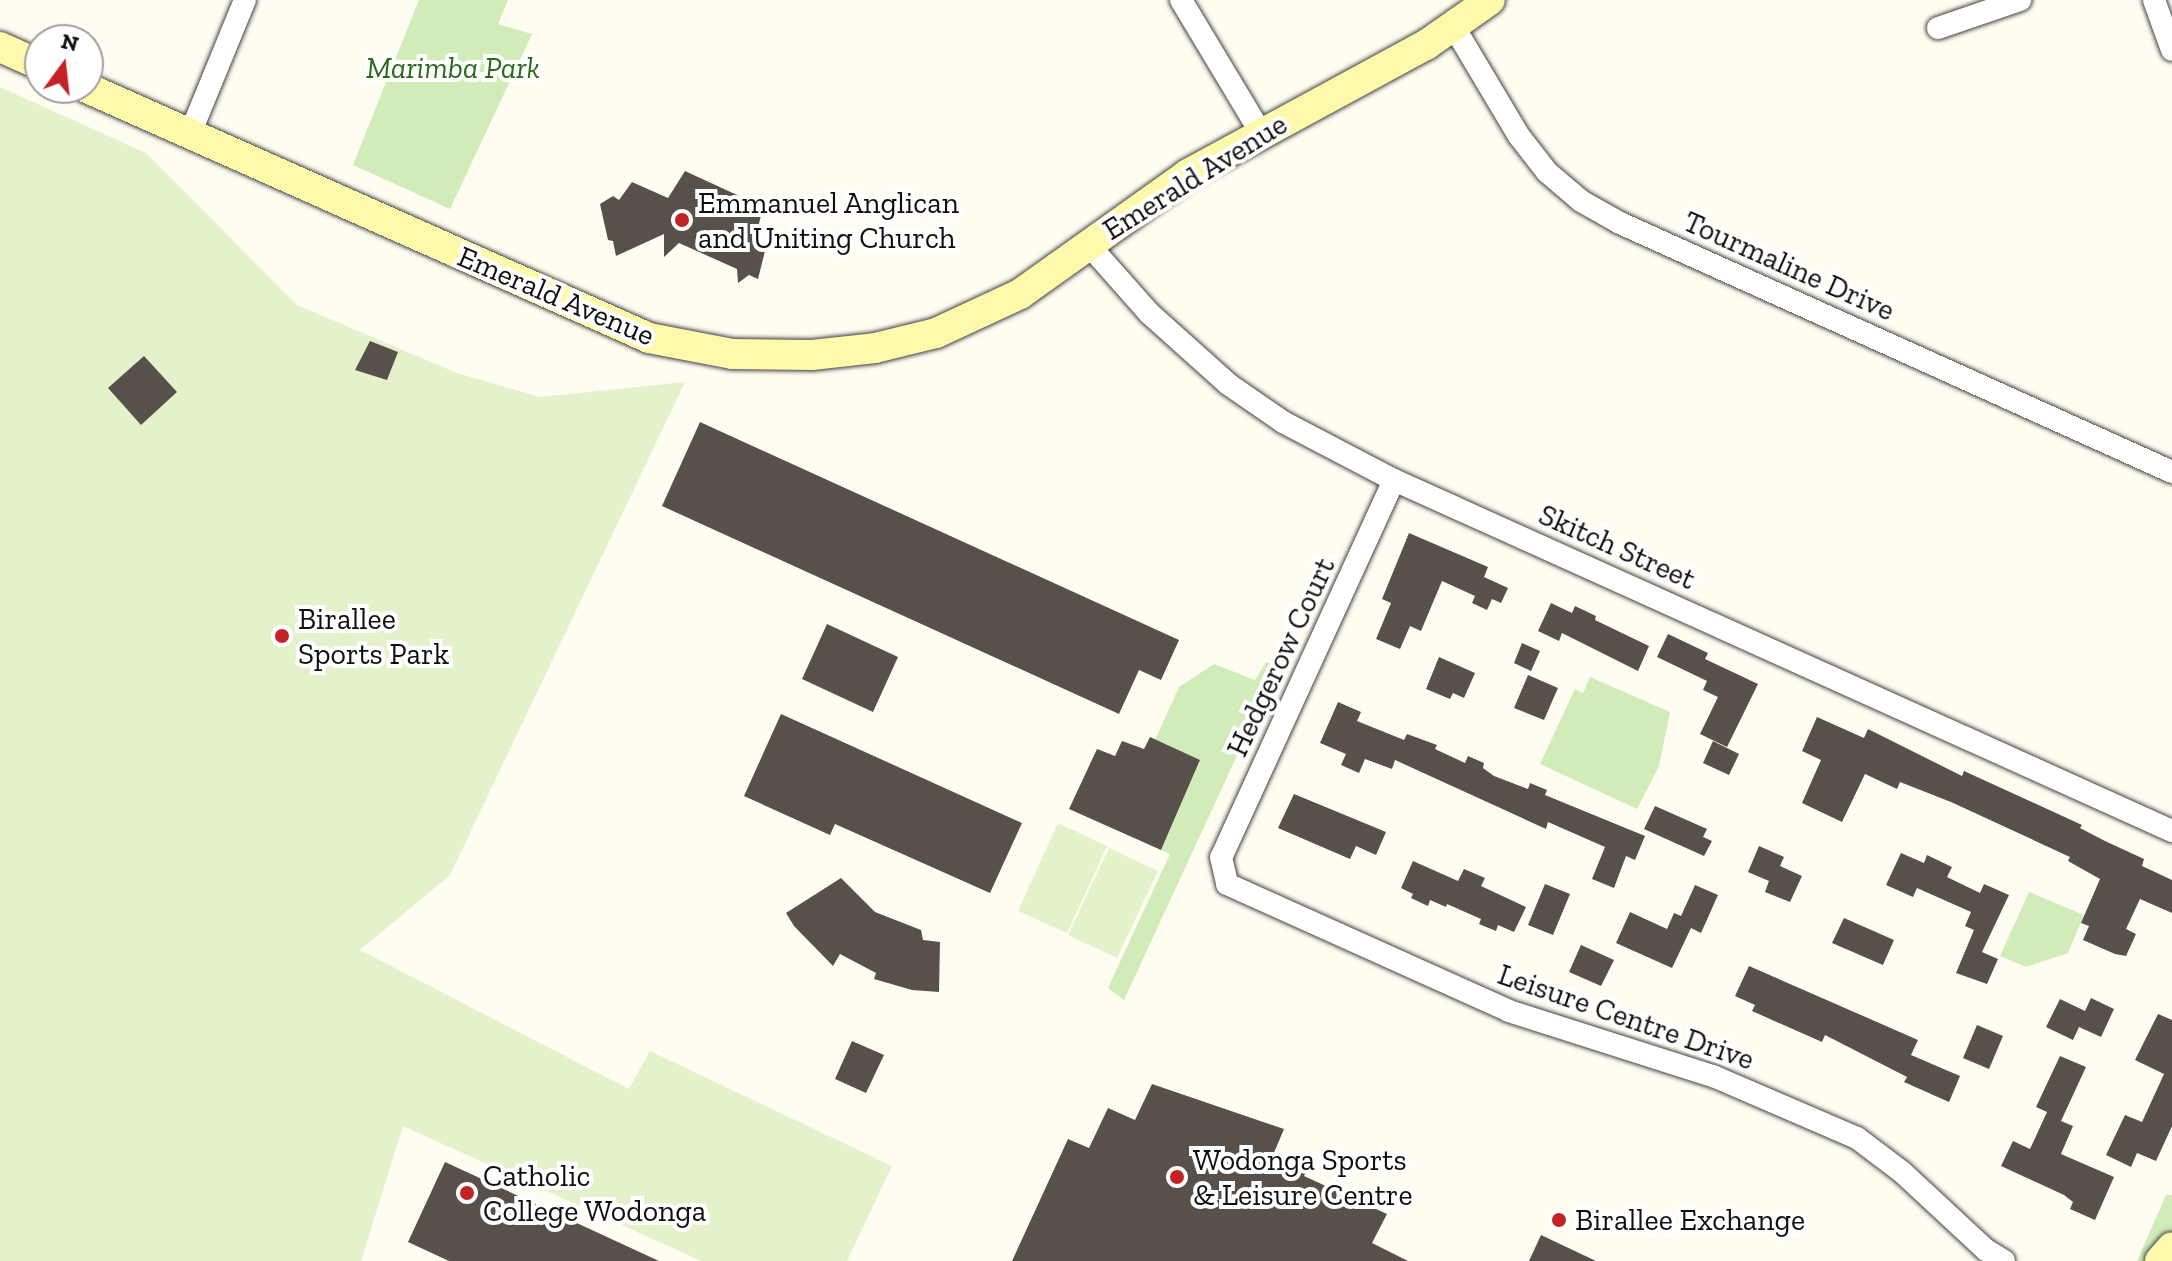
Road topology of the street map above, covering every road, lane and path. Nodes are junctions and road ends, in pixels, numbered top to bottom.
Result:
1 (245, 0) edge
2 (1181, 0) edge
3 (1490, 0) edge
4 (2020, 0) edge
5 (2154, 0) edge
6 (1454, 27) junction
7 (1938, 28) dead end
8 (0, 47) edge
9 (2172, 50) edge
10 (24, 58) edge
11 (104, 96) edge
12 (1261, 133) junction
13 (190, 134) junction
14 (1088, 244) junction
15 (2171, 470) edge
16 (1394, 480) junction
17 (2172, 831) edge
18 (1221, 857) joint
19 (2172, 1247) edge
20 (2004, 1261) edge
21 (2160, 1261) edge

1 - 13 street
2 - 12 street
3 - 6 street, Emerald Avenue
4 - 7 street
5 - 9 street
6 - 12 street, Emerald Avenue
6 - 15 street, Tourmaline Drive
8 - 10 street
11 - 13 street, Emerald Avenue
12 - 14 street, Emerald Avenue
13 - 14 street, Emerald Avenue
14 - 16 street, Skitch Street
16 - 17 street, Skitch Street
16 - 18 street, Hedgerow Court
18 - 20 street, Leisure Centre Drive
19 - 21 street

